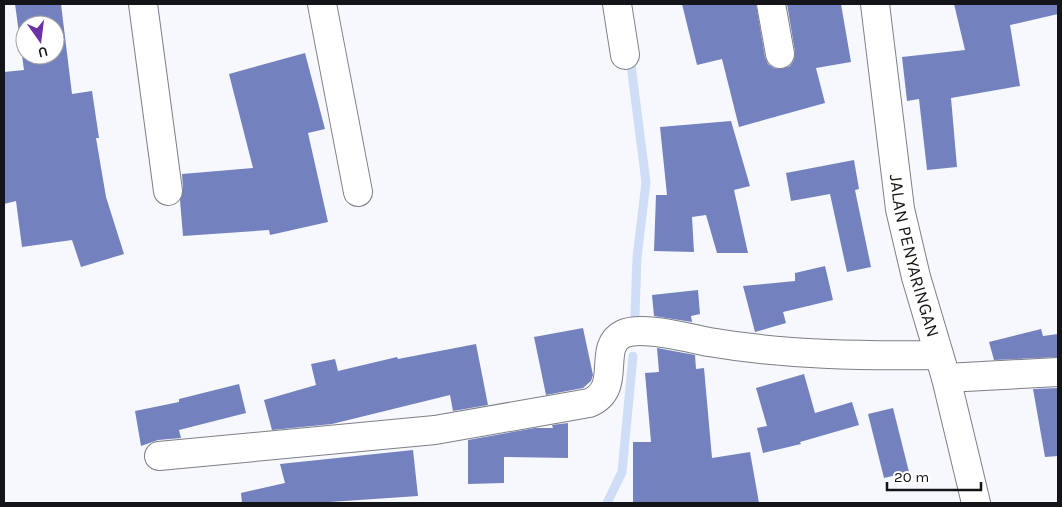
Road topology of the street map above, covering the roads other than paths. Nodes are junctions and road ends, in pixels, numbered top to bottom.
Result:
1 (143, 4) edge
2 (322, 4) edge
3 (617, 4) edge
4 (771, 4) edge
5 (875, 4) edge
6 (625, 54) dead end
7 (780, 54) dead end
8 (168, 191) dead end
9 (358, 192) dead end
10 (943, 366) junction
11 (1058, 372) edge
12 (158, 456) dead end
13 (976, 503) edge

1 - 8 street
2 - 9 street
3 - 6 street
4 - 7 street
5 - 10 street, JALAN PENYARINGAN
10 - 11 street
10 - 12 street
10 - 13 street, JALAN PENYARINGAN

